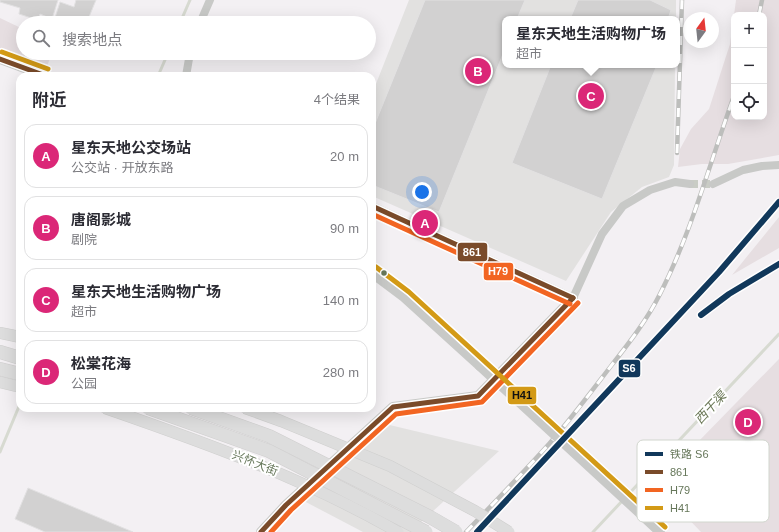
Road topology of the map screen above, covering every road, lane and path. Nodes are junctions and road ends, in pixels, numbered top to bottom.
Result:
1 (210, 0) edge
2 (203, 16) edge
3 (0, 59) edge
4 (189, 60) edge
5 (35, 72) edge
6 (187, 72) edge
7 (779, 165) edge
8 (690, 184) tunnel mouth
9 (713, 184) tunnel mouth
10 (376, 208) edge
11 (376, 276) edge
12 (573, 298) junction
13 (0, 333) edge
14 (16, 336) edge
15 (0, 352) edge
16 (16, 357) edge
17 (0, 369) edge
18 (16, 373) edge
19 (0, 382) edge
20 (16, 386) edge
21 (116, 412) edge
22 (159, 412) edge
23 (202, 412) edge
24 (256, 412) edge
25 (637, 510) edge
26 (649, 522) edge
27 (261, 532) edge
28 (398, 532) edge
29 (426, 532) edge
30 (456, 532) edge
31 (509, 532) edge
32 (660, 532) edge

1 - 2 street
3 - 5 street
4 - 6 street
7 - 9 street
8 - 12 street
10 - 12 street
11 - 25 street, bridge
12 - 27 street
13 - 14 main road
15 - 16 highway
17 - 18 highway
19 - 20 main road
21 - 28 main road, 兴怀大街, bridge
22 - 29 highway, bridge
23 - 30 highway, bridge
24 - 31 main road, bridge
26 - 32 street, bridge

